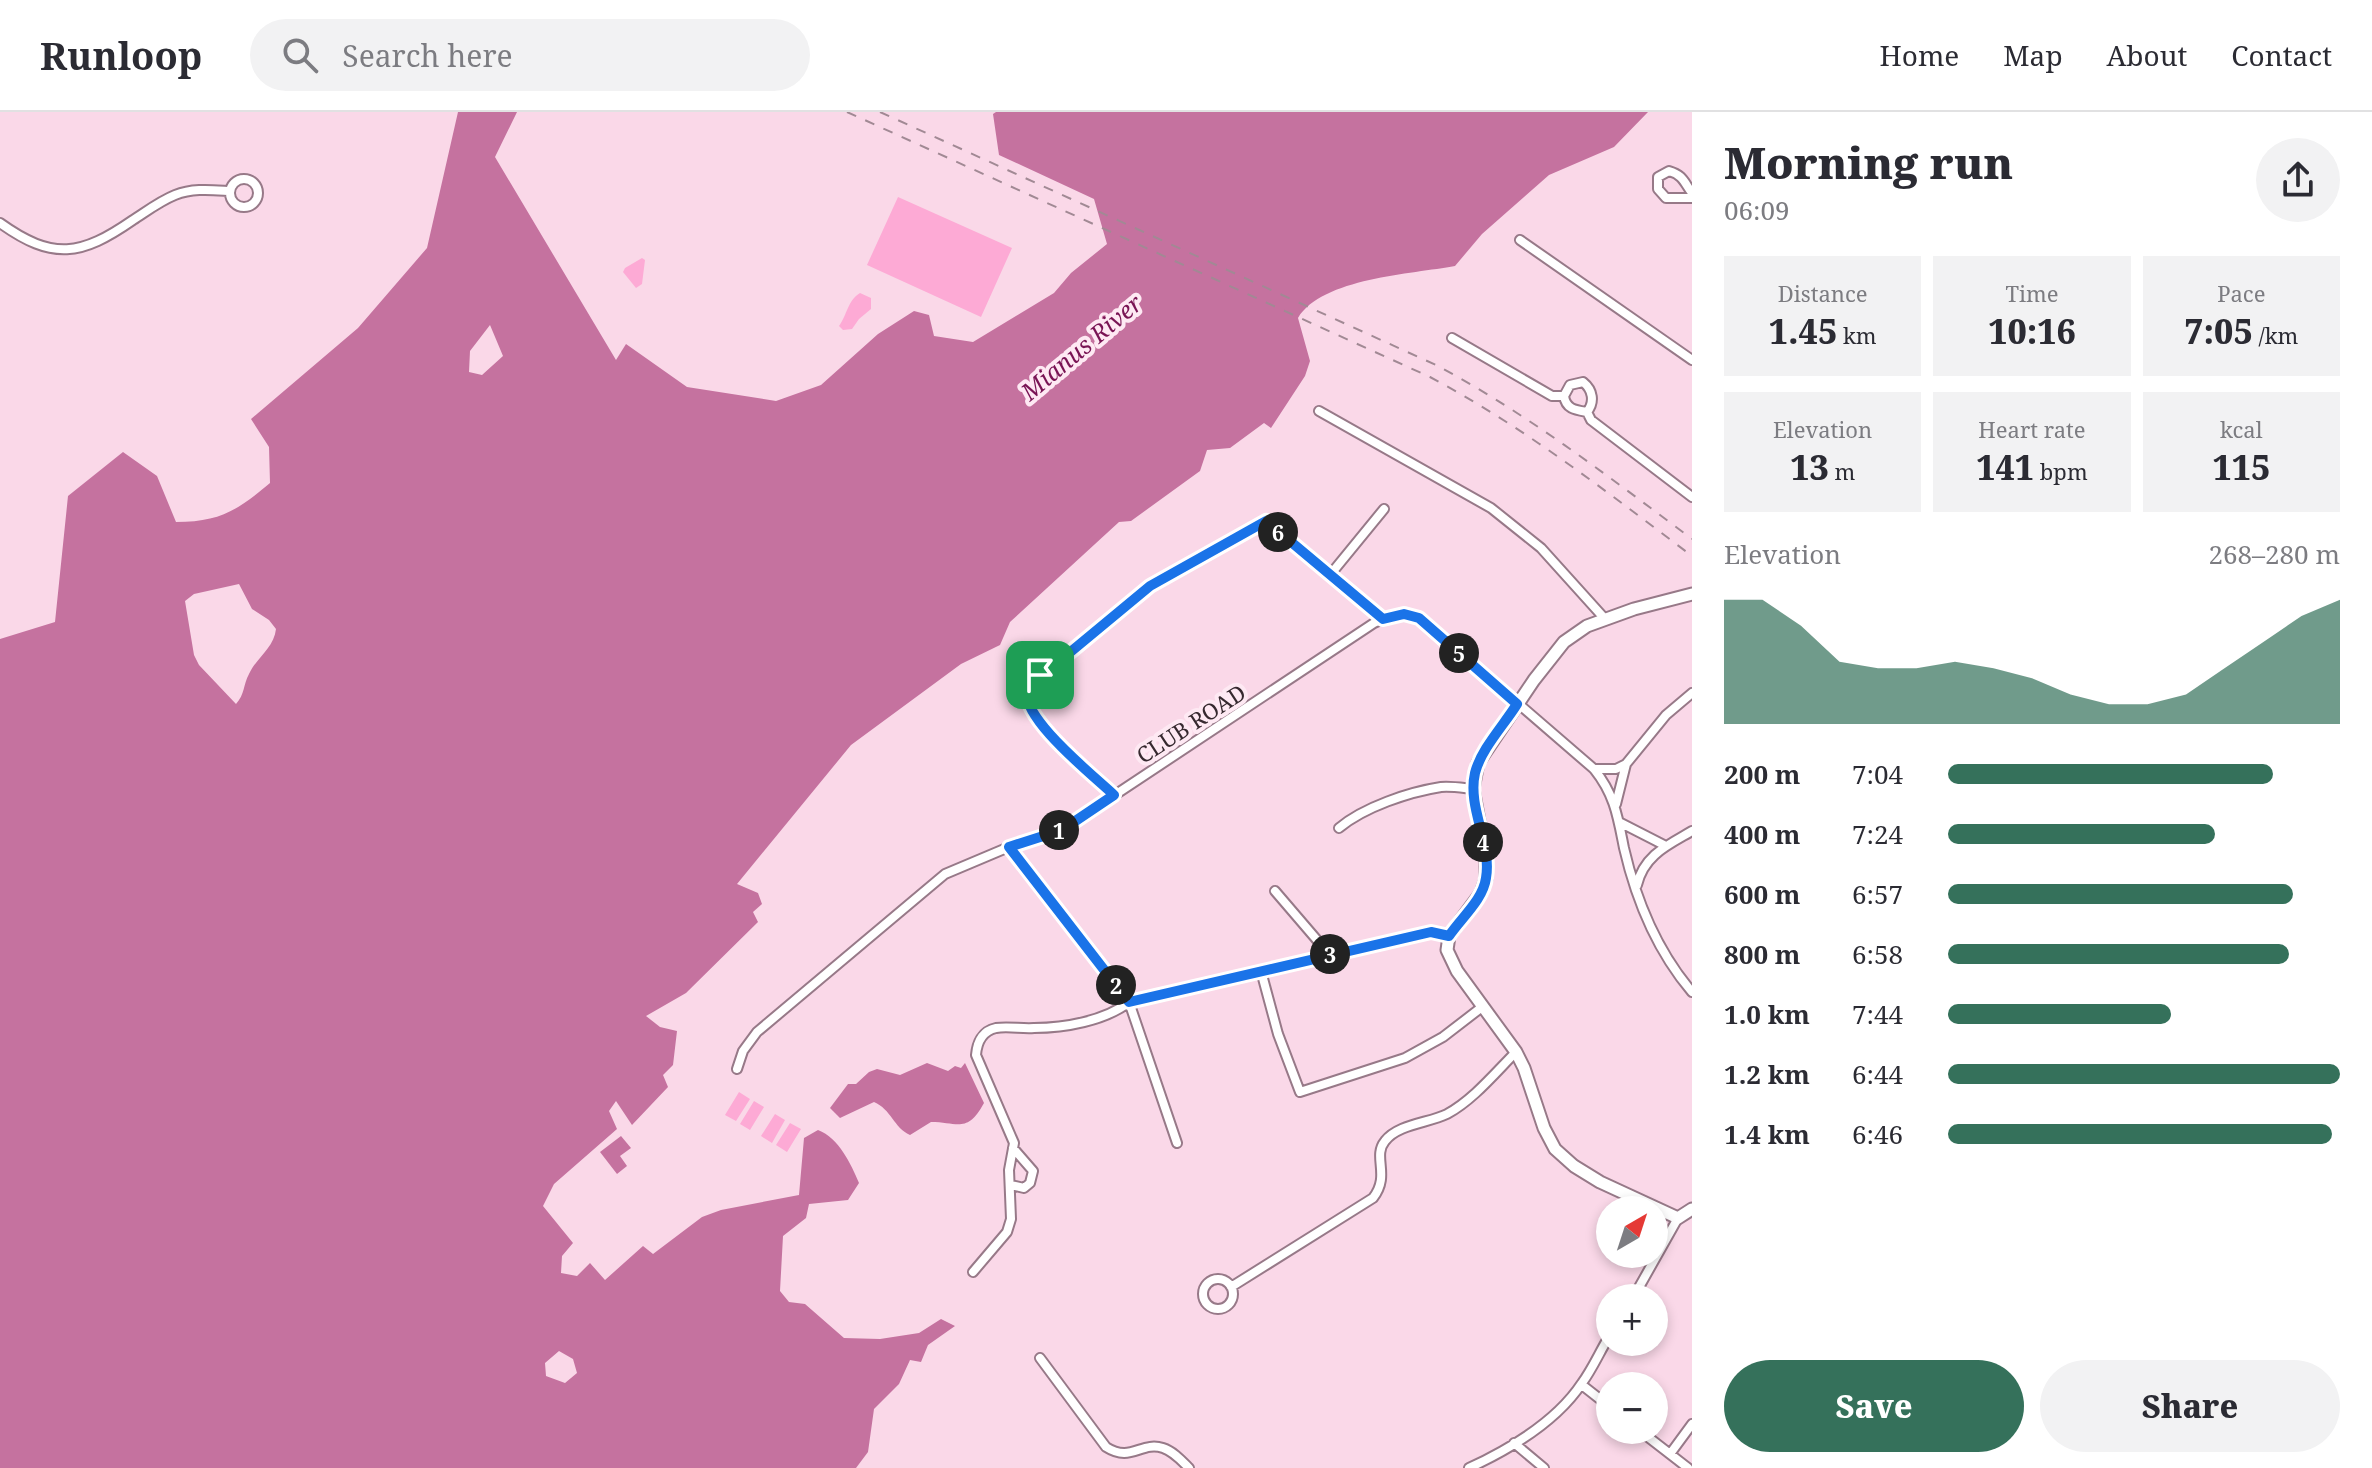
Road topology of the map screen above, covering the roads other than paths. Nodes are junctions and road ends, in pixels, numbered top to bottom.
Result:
1 (230, 191) dead end
2 (0, 223) edge
3 (1520, 240) dead end
4 (1452, 338) dead end
5 (1692, 360) edge
6 (1564, 396) junction
7 (1319, 411) dead end
8 (1587, 412) junction
9 (1692, 497) edge
10 (1384, 509) dead end
11 (1330, 575) junction
12 (1690, 597) edge
13 (1383, 619) junction
14 (1605, 619) junction
15 (1692, 693) edge
16 (1517, 704) junction
17 (1626, 764) junction
18 (1594, 769) junction
19 (1473, 789) junction
20 (1114, 795) junction
21 (1616, 804) junction
22 (1621, 823) junction
23 (1339, 828) dead end
24 (1692, 831) edge
25 (1664, 845) junction
26 (1009, 847) junction
27 (1637, 886) junction
28 (1275, 891) dead end
29 (1449, 936) junction
30 (1329, 954) junction
31 (1261, 971) junction
32 (1692, 991) edge
33 (1129, 1002) junction
34 (1482, 1007) junction
35 (1516, 1052) junction
36 (737, 1069) dead end
37 (1177, 1143) dead end
38 (1013, 1148) junction
39 (1011, 1185) junction
40 (1692, 1209) edge
41 (1678, 1218) junction
42 (973, 1272) dead end
43 (1641, 1284) edge
44 (1231, 1287) dead end
45 (1598, 1356) edge
46 (1040, 1358) dead end
47 (1582, 1385) junction
48 (1596, 1396) edge
49 (1692, 1424) edge
50 (1514, 1443) junction
51 (1657, 1444) edge
52 (1670, 1454) junction
53 (1189, 1468) edge
54 (1469, 1468) edge
55 (1544, 1468) edge
56 (1688, 1468) edge

1 - 2 street
3 - 5 street
4 - 6 street
6 - 8 street
6 - 8 street
7 - 14 street
8 - 9 street
10 - 11 street
11 - 13 street
11 - 20 street
12 - 14 street
13 - 16 street
13 - 20 street, CLUB ROAD
14 - 16 street
15 - 17 street
16 - 18 street
16 - 19 street
17 - 18 street
17 - 21 street
18 - 21 street
19 - 23 street
19 - 29 street
20 - 26 street, CLUB ROAD
21 - 22 street
22 - 25 street
22 - 27 street
24 - 25 street
25 - 27 street
26 - 33 street
26 - 36 street, CLUB ROAD
27 - 32 street
28 - 30 street
29 - 30 street
29 - 34 street
30 - 31 street
31 - 33 street
31 - 34 street
33 - 37 street
33 - 38 street
34 - 35 street
35 - 41 street
35 - 44 street
38 - 39 street
38 - 39 street
39 - 42 street
40 - 41 street
41 - 43 street
45 - 47 street
46 - 53 street
47 - 48 street
47 - 50 street
49 - 52 street
50 - 54 street
50 - 55 street
51 - 52 street
52 - 56 street

